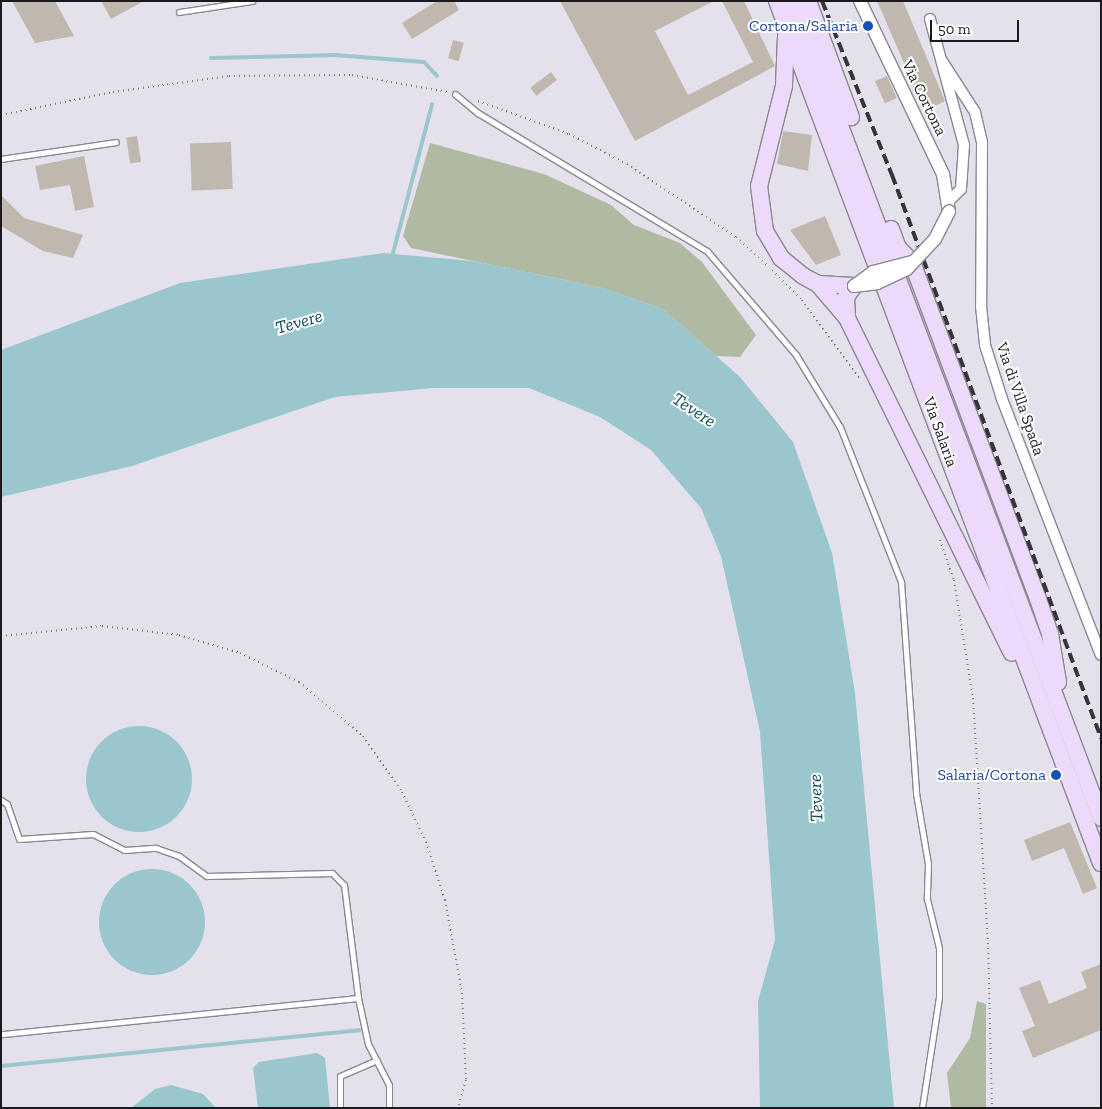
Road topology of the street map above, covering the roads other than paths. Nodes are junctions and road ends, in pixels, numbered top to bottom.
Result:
1 (252, 1) edge
2 (808, 1) edge
3 (860, 1) edge
4 (784, 6) edge
5 (180, 12) dead end
6 (930, 19) dead end
7 (942, 61) junction
8 (456, 94) road end
9 (116, 142) dead end
10 (1, 159) edge
11 (949, 206) junction
12 (912, 262) junction
13 (818, 284) junction
14 (854, 286) junction
15 (847, 318) junction
16 (1101, 655) edge
17 (1046, 717) junction
18 (1069, 733) junction
19 (1, 800) edge
20 (1101, 818) edge
21 (1101, 863) edge
22 (358, 998) junction
23 (1, 1034) edge
24 (377, 1060) junction
25 (340, 1108) edge
26 (388, 1108) edge
27 (922, 1108) edge

1 - 5 lane
2 - 12 main road
3 - 11 street, Via Cortona
4 - 13 main road
4 - 17 main road, Via Salaria
4 - 18 main road, Via Salaria
6 - 7 street, Via di Villa Spada
7 - 11 street, Via di Villa Spada
7 - 16 street, Via di Villa Spada
8 - 27 lane
9 - 10 lane
11 - 12 street, bridge
12 - 14 street, bridge
12 - 18 main road
13 - 14 main road
13 - 15 main road
14 - 15 main road
15 - 17 main road
17 - 21 main road, Via Salaria
18 - 20 main road, Via Salaria
19 - 22 lane
22 - 23 lane
22 - 24 lane
24 - 25 lane
24 - 26 lane

